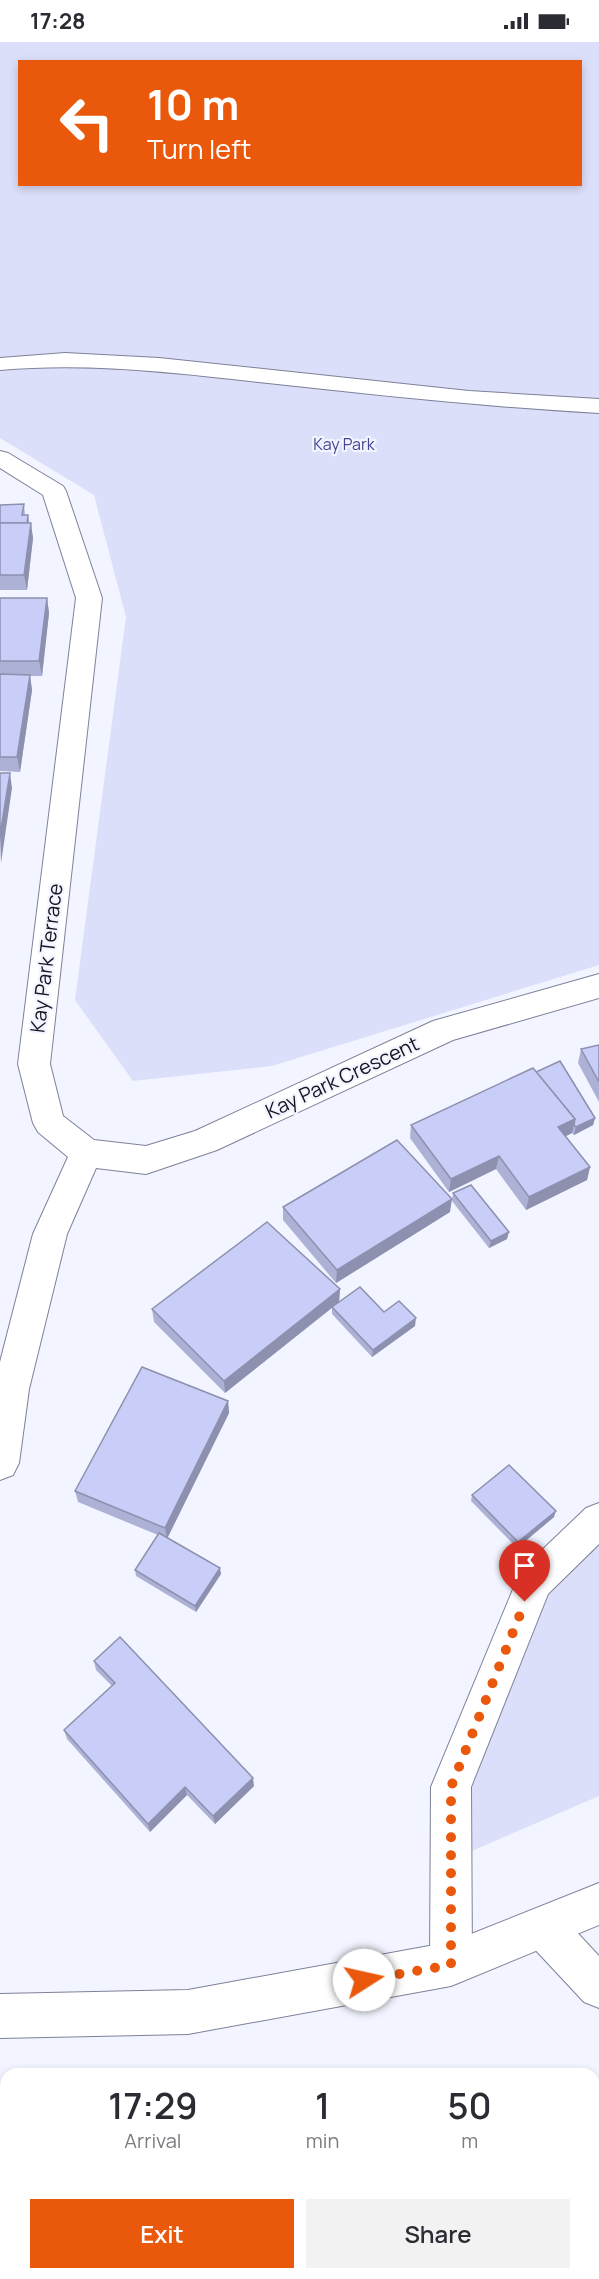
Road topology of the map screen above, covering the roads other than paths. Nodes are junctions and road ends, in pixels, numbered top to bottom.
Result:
1 (0, 364) edge
2 (599, 406) edge
3 (0, 458) edge
4 (599, 986) edge
5 (86, 1153) junction
6 (0, 1463) edge
7 (599, 1520) edge
8 (599, 1904) edge
9 (543, 1927) junction
10 (451, 1965) junction
11 (599, 1987) edge
12 (0, 2016) edge

1 - 2 lane
3 - 5 street, Kay Park Terrace
4 - 5 street, Kay Park Crescent
5 - 6 street
7 - 10 lane
8 - 9 street
9 - 10 street
9 - 11 lane
10 - 12 street

